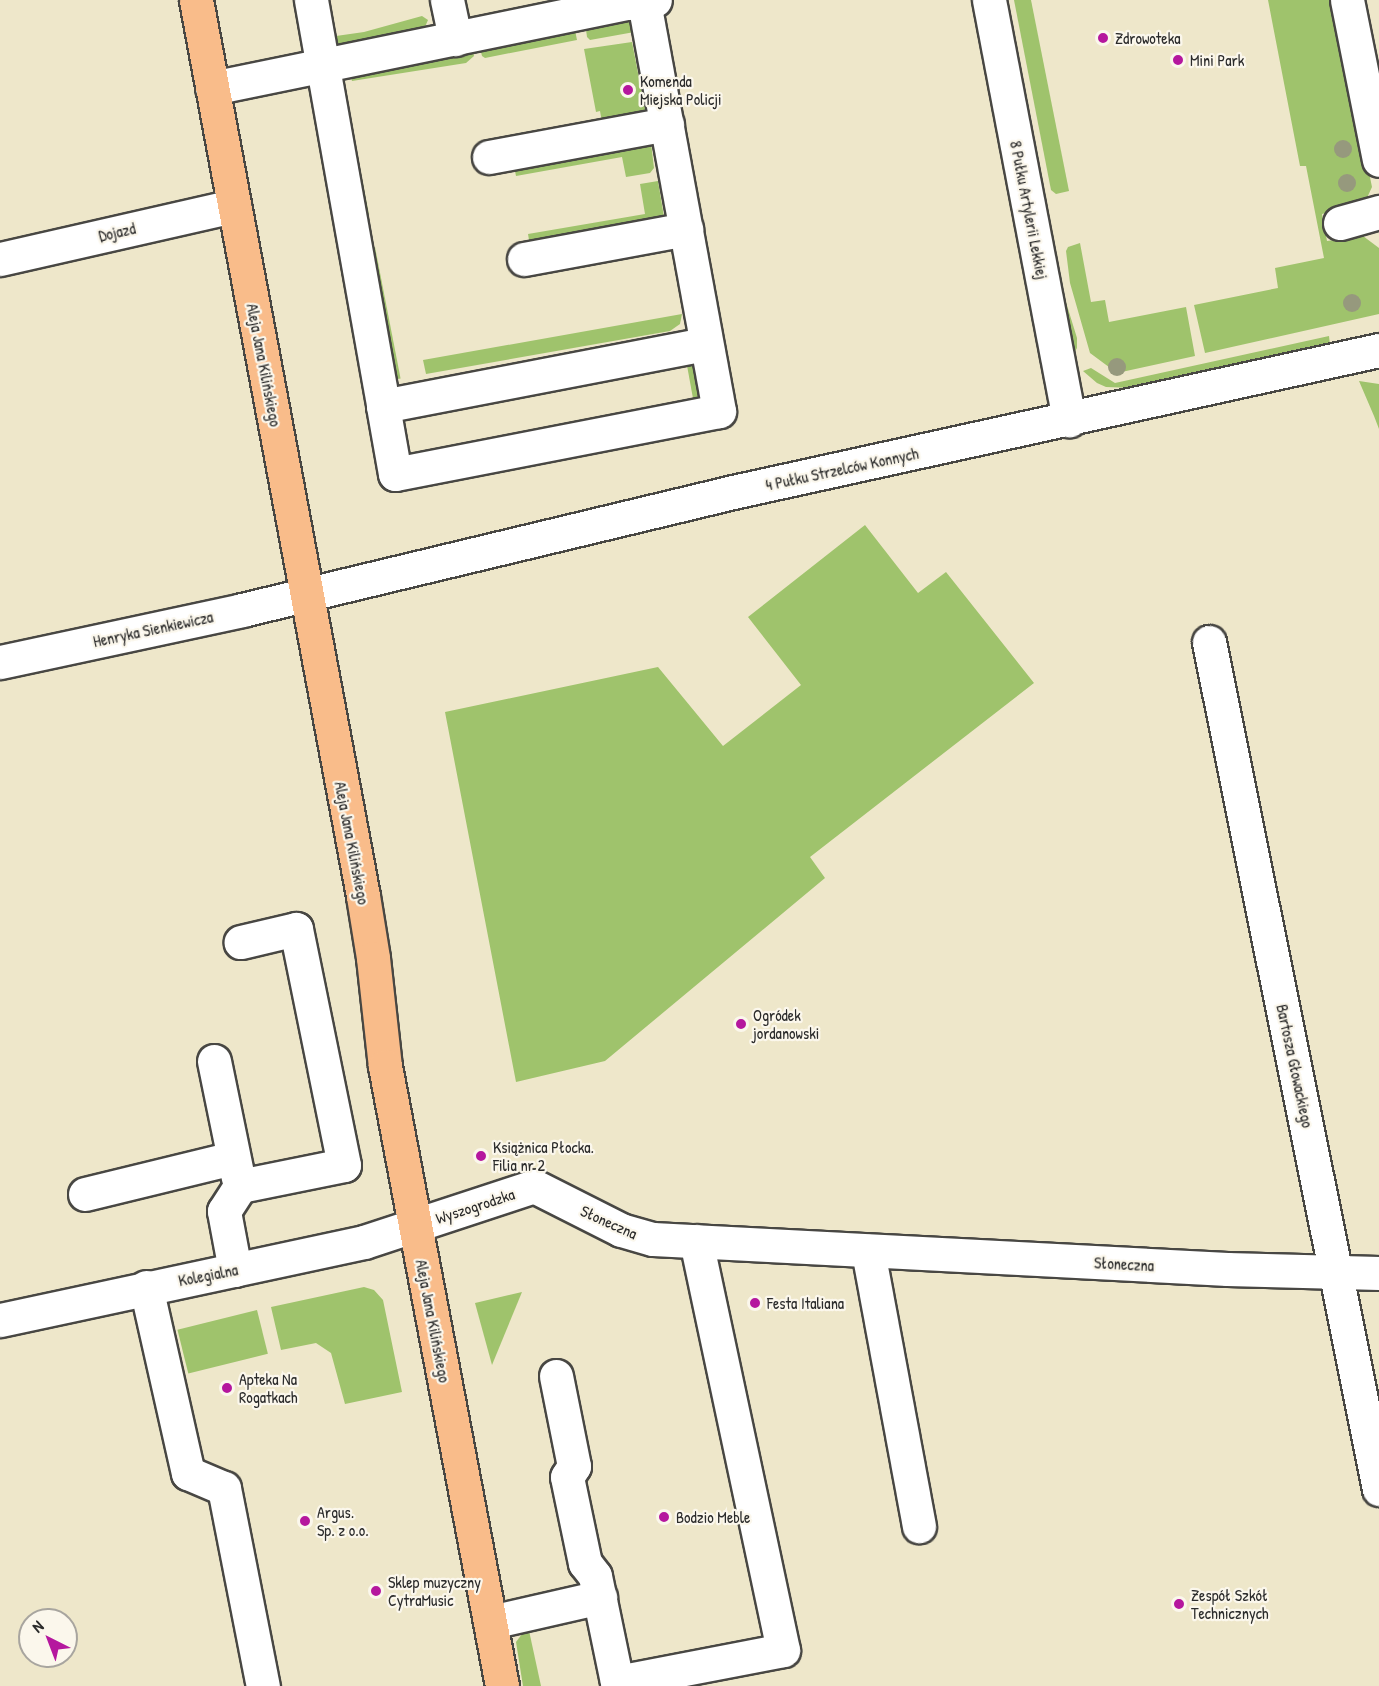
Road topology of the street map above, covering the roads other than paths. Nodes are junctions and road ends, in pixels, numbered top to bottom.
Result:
1 (195, 0) edge
2 (311, 0) edge
3 (447, 0) edge
4 (989, 0) edge
5 (1347, 0) edge
6 (644, 1) edge
7 (455, 39) junction
8 (322, 66) junction
9 (212, 88) junction
10 (667, 124) junction
11 (489, 157) dead end
12 (1379, 160) edge
13 (234, 206) junction
14 (1379, 212) edge
15 (1340, 223) dead end
16 (686, 229) junction
17 (0, 259) edge
18 (524, 259) dead end
19 (706, 344) junction
20 (1379, 350) edge
21 (383, 406) junction
22 (1069, 420) junction
23 (307, 594) junction
24 (1209, 642) dead end
25 (0, 662) edge
26 (241, 942) dead end
27 (214, 1061) dead end
28 (236, 1172) junction
29 (534, 1186) joint
30 (85, 1194) dead end
31 (415, 1225) junction
32 (696, 1241) junction
33 (868, 1251) junction
34 (235, 1270) junction
35 (1379, 1273) edge
36 (1337, 1274) junction
37 (146, 1287) junction
38 (0, 1320) edge
39 (556, 1376) dead end
40 (1379, 1489) edge
41 (919, 1526) dead end
42 (600, 1597) junction
43 (491, 1622) junction
44 (262, 1686) edge
45 (502, 1686) edge

1 - 9 main road, Aleja Jana Kilińskiego
2 - 8 street
3 - 7 street
4 - 22 street, 8 Pułku Artylerii Lekkiej
5 - 12 street
6 - 7 street
6 - 10 street
7 - 8 street
8 - 9 street
8 - 21 street
9 - 13 main road, Aleja Jana Kilińskiego
10 - 11 street
10 - 16 street
13 - 17 street, Dojazd
13 - 23 main road, Aleja Jana Kilińskiego
14 - 15 street
16 - 18 street
16 - 19 street
19 - 21 street
19 - 21 street
20 - 22 street, 4 Pułku Strzelców Konnych
22 - 23 street, 4 Pułku Strzelców Konnych
23 - 25 street, Henryka Sienkiewicza
23 - 31 main road, Aleja Jana Kilińskiego
24 - 36 street, Bartosza Głowackiego
26 - 28 street
27 - 28 street
28 - 30 street
28 - 34 street
29 - 31 street, Wyszogrodzka
29 - 32 street, Słoneczna
31 - 34 street, Kolegialna
31 - 43 main road, Aleja Jana Kilińskiego
32 - 33 street, Słoneczna
32 - 42 street
33 - 36 street, Słoneczna
33 - 41 street
34 - 37 street, Kolegialna
35 - 36 street, Słoneczna
36 - 40 street, Bartosza Głowackiego
37 - 38 street, Kolegialna
37 - 44 street
39 - 42 street
42 - 43 street
43 - 45 main road, Aleja Jana Kilińskiego

